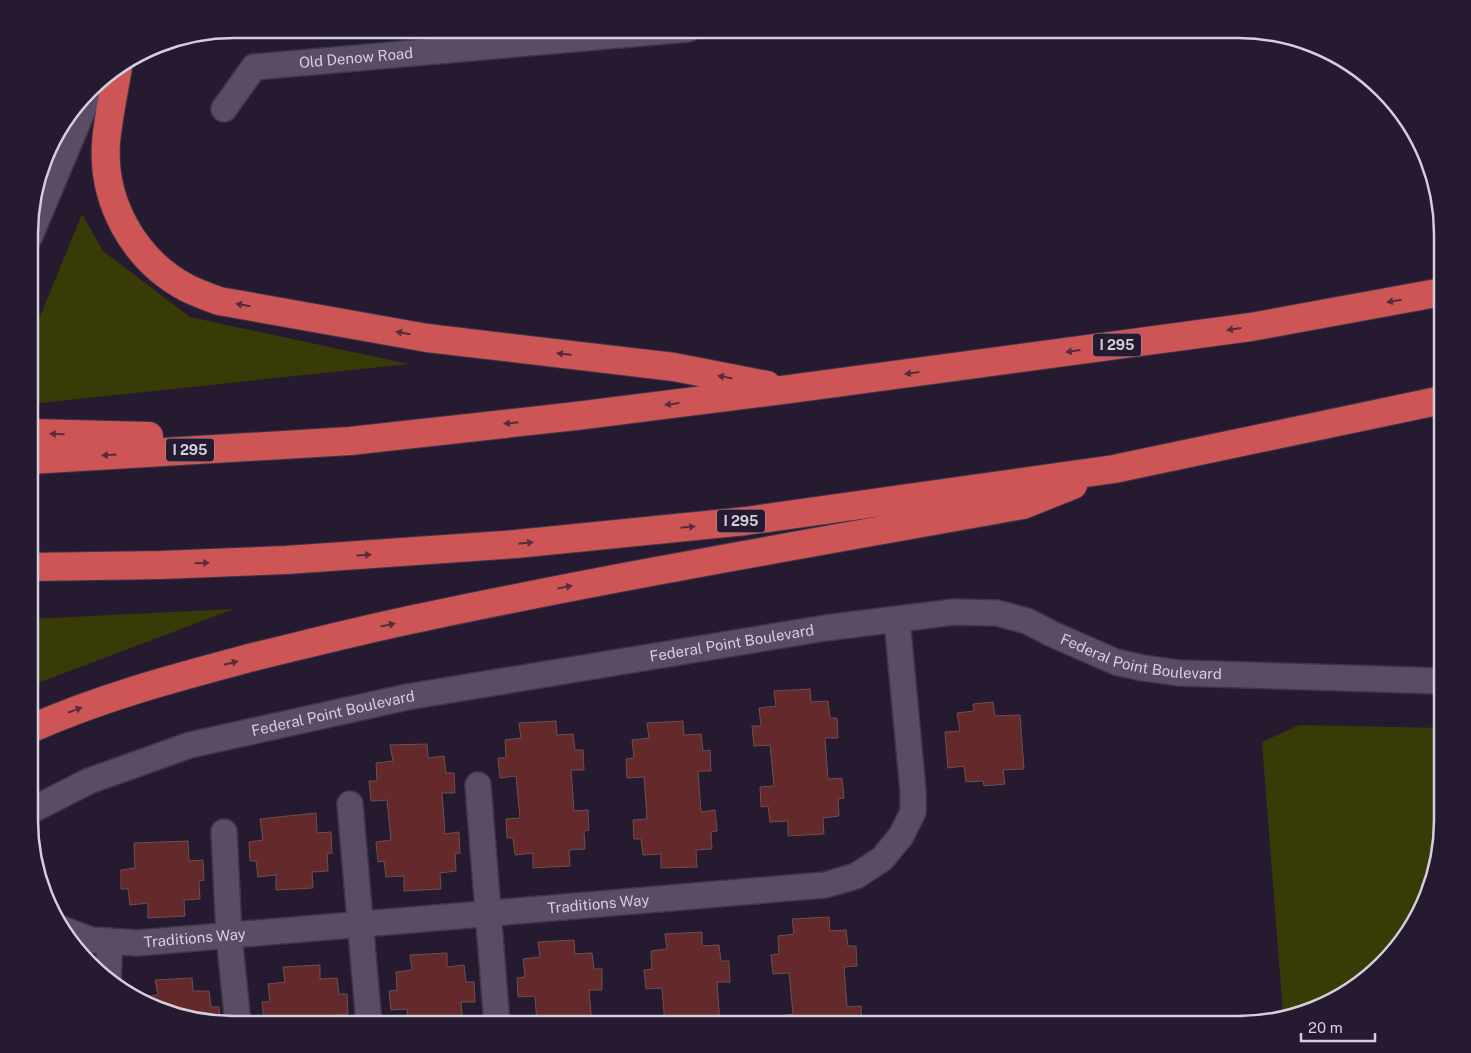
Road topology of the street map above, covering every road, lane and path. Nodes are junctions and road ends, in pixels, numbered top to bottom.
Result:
1 (585, 38) edge
2 (117, 76) edge
3 (85, 105) edge
4 (224, 110) dead end
5 (38, 216) edge
6 (1434, 293) edge
7 (790, 390) junction
8 (1434, 402) edge
9 (38, 433) edge
10 (350, 441) junction
11 (38, 460) edge
12 (1114, 469) junction
13 (160, 565) junction
14 (38, 567) edge
15 (38, 576) edge
16 (897, 620) junction
17 (1434, 681) edge
18 (38, 726) edge
19 (478, 785) dead end
20 (350, 804) dead end
21 (38, 807) edge
22 (224, 832) dead end
23 (489, 913) junction
24 (360, 924) junction
25 (73, 933) edge
26 (229, 935) junction
27 (110, 941) junction
28 (109, 971) edge
29 (237, 1016) edge
30 (368, 1016) edge
31 (496, 1016) edge

1 - 4 street, Old Denow Road
7 -> 2 highway
3 - 5 street
6 -> 7 highway, I 295
7 -> 10 highway, I 295
8 - 12 highway, I 295
10 -> 9 highway
10 -> 11 highway, I 295
13 -> 12 highway, I 295
18 -> 12 highway
13 - 14 highway, I 295
13 - 15 highway
16 - 17 street, Federal Point Boulevard
16 - 21 street, Federal Point Boulevard
16 - 23 street, Traditions Way
19 - 23 street
20 - 24 street
22 - 26 street
23 - 24 street, Traditions Way
23 - 31 street
24 - 26 street, Traditions Way
24 - 30 street
25 - 27 street, Traditions Way
26 - 27 street, Traditions Way
26 - 29 street
27 - 28 street

